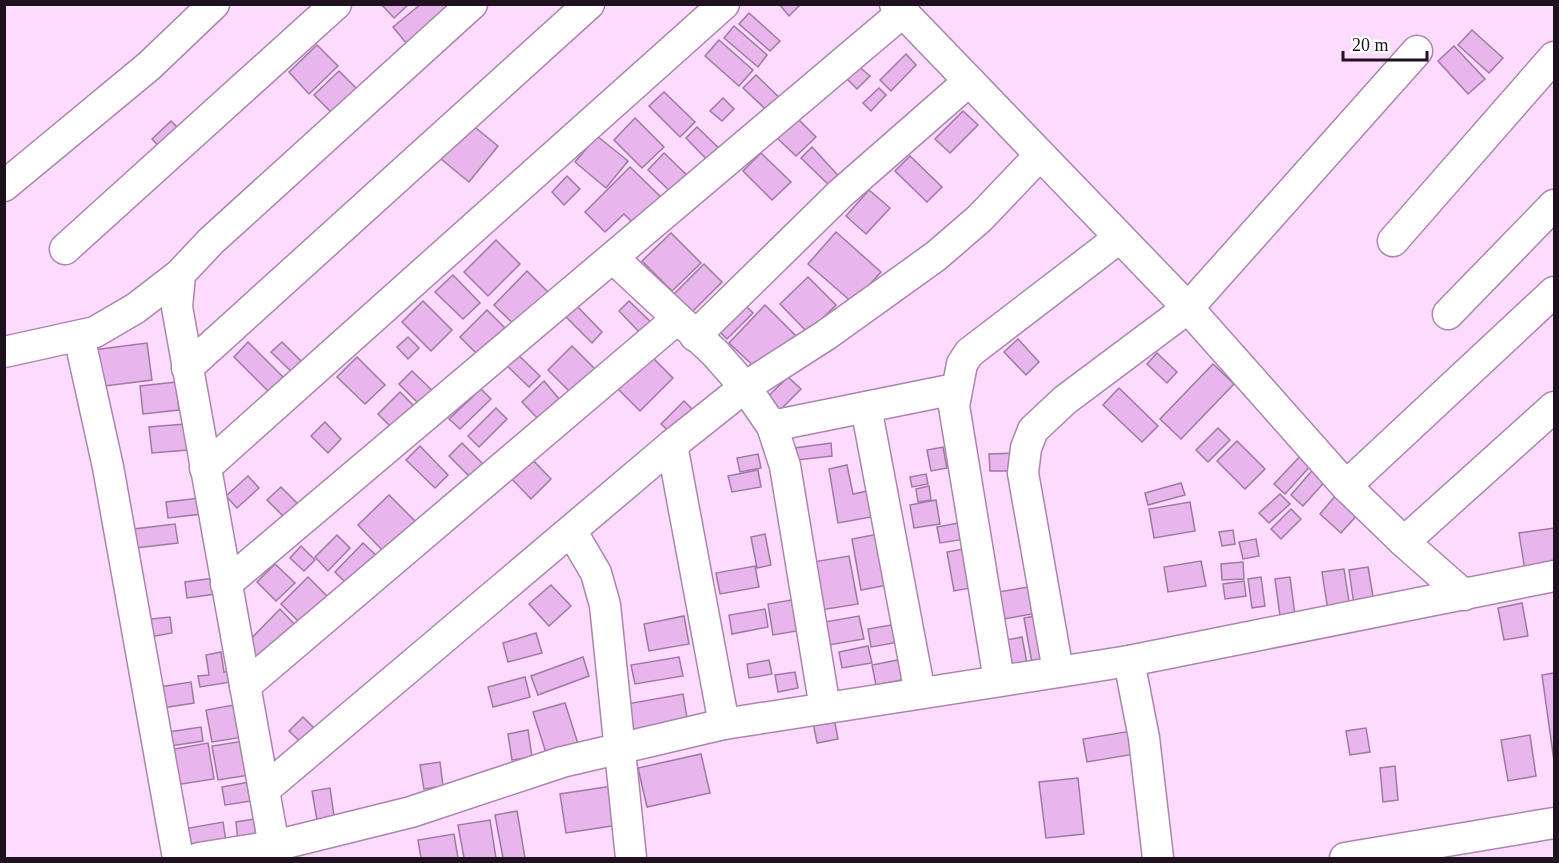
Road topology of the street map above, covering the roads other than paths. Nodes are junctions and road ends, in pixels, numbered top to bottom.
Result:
1 (214, 4) edge
2 (336, 4) edge
3 (472, 4) edge
4 (589, 4) edge
5 (724, 4) edge
6 (899, 8) edge
7 (1417, 51) dead end
8 (1554, 57) edge
9 (969, 81) junction
10 (1040, 156) junction
11 (4, 186) edge
12 (1554, 205) edge
13 (1119, 238) junction
14 (1393, 241) dead end
15 (65, 249) dead end
16 (613, 258) junction
17 (180, 274) junction
18 (1554, 292) edge
19 (1188, 308) junction
20 (1448, 314) dead end
21 (686, 328) junction
22 (80, 336) junction
23 (4, 352) edge
24 (187, 368) junction
25 (745, 387) junction
26 (955, 389) junction
27 (866, 407) junction
28 (1552, 420) edge
29 (772, 426) junction
30 (672, 445) junction
31 (205, 468) junction
32 (1346, 486) junction
33 (572, 532) junction
34 (1404, 542) junction
35 (1554, 576) edge
36 (226, 584) junction
37 (1464, 595) junction
38 (1129, 661) junction
39 (1058, 671) junction
40 (999, 680) junction
41 (245, 686) junction
42 (920, 693) junction
43 (825, 708) junction
44 (724, 724) junction
45 (620, 747) junction
46 (264, 790) junction
47 (1554, 823) edge
48 (274, 846) junction
49 (178, 858) edge
50 (199, 858) edge
51 (631, 858) edge
52 (1158, 858) edge
53 (1345, 858) edge

1 - 11 street
2 - 15 street
3 - 17 street
4 - 24 street
5 - 31 street
6 - 9 street
6 - 16 street
7 - 19 street
8 - 14 street
9 - 10 street
9 - 21 street
10 - 13 street
10 - 25 street
12 - 20 street
13 - 19 street
13 - 26 street
16 - 21 street
16 - 36 street
17 - 22 street
17 - 24 street
18 - 32 street
19 - 32 street
19 - 39 street
21 - 25 street
21 - 41 street
22 - 23 street
22 - 49 street
24 - 31 street
25 - 29 street
25 - 30 street
26 - 27 street
26 - 40 street
27 - 29 street
27 - 42 street
28 - 34 street
29 - 43 street
30 - 33 street
30 - 44 street
31 - 36 street
32 - 34 street
33 - 45 street
33 - 46 street
34 - 37 street
35 - 37 street
36 - 41 street
37 - 38 street
38 - 39 street
38 - 52 street
39 - 40 street
40 - 42 street
41 - 46 street
42 - 43 street
43 - 44 street
44 - 45 street
45 - 48 street
45 - 51 street
46 - 48 street
47 - 53 street
48 - 50 street

